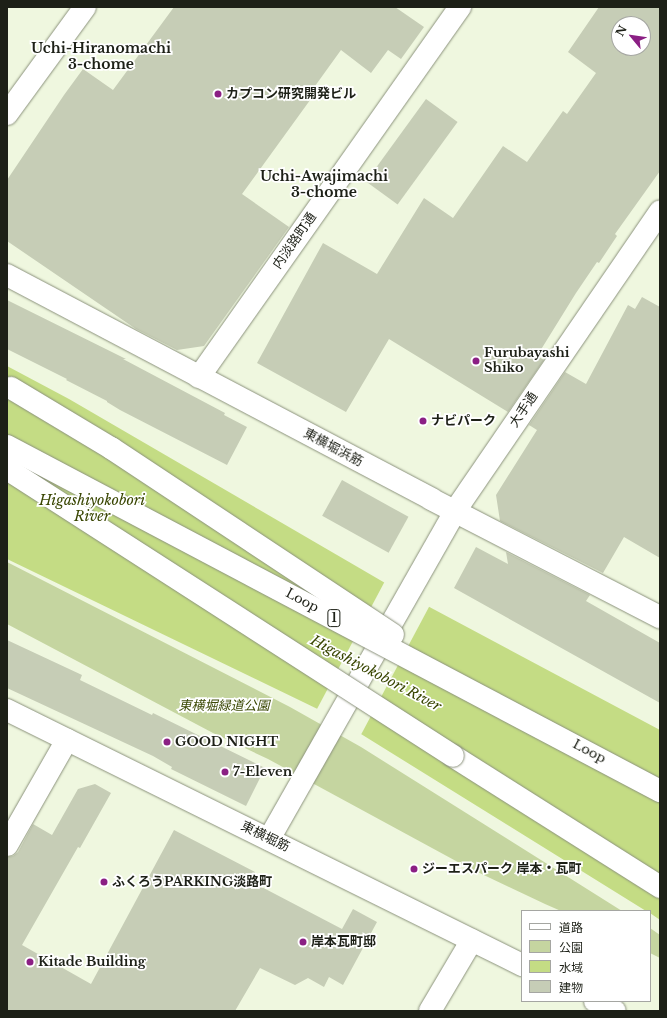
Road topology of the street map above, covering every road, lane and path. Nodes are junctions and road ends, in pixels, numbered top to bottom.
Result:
1 (85, 7) edge
2 (460, 7) edge
3 (7, 114) edge
4 (660, 212) edge
5 (7, 276) edge
6 (199, 377) junction
7 (7, 385) edge
8 (7, 446) edge
9 (7, 469) edge
10 (455, 511) junction
11 (660, 617) edge
12 (489, 699) junction
13 (7, 710) edge
14 (68, 740) junction
15 (660, 790) edge
16 (269, 839) junction
17 (7, 845) edge
18 (660, 887) edge
19 (472, 940) junction
20 (521, 964) edge
21 (597, 1002) edge
22 (430, 1011) edge
23 (615, 1011) edge

1 - 3 main road
2 - 6 main road, 内淡路町通
4 - 10 main road, 大手通
5 - 6 main road, 東横堀浜筋
6 - 10 main road, 東横堀浜筋
7 - 12 main road, bridge
8 - 12 main road, Loop / 1, bridge
9 - 18 main road, bridge
10 - 11 main road, 東横堀浜筋
10 - 16 main road, 大手通, bridge
12 - 15 main road, Loop / 1, bridge
13 - 14 main road, 東横堀筋
14 - 16 main road, 東横堀筋
14 - 17 main road
16 - 19 main road, 東横堀筋
19 - 20 main road, 東横堀筋
19 - 22 main road
21 - 23 main road

